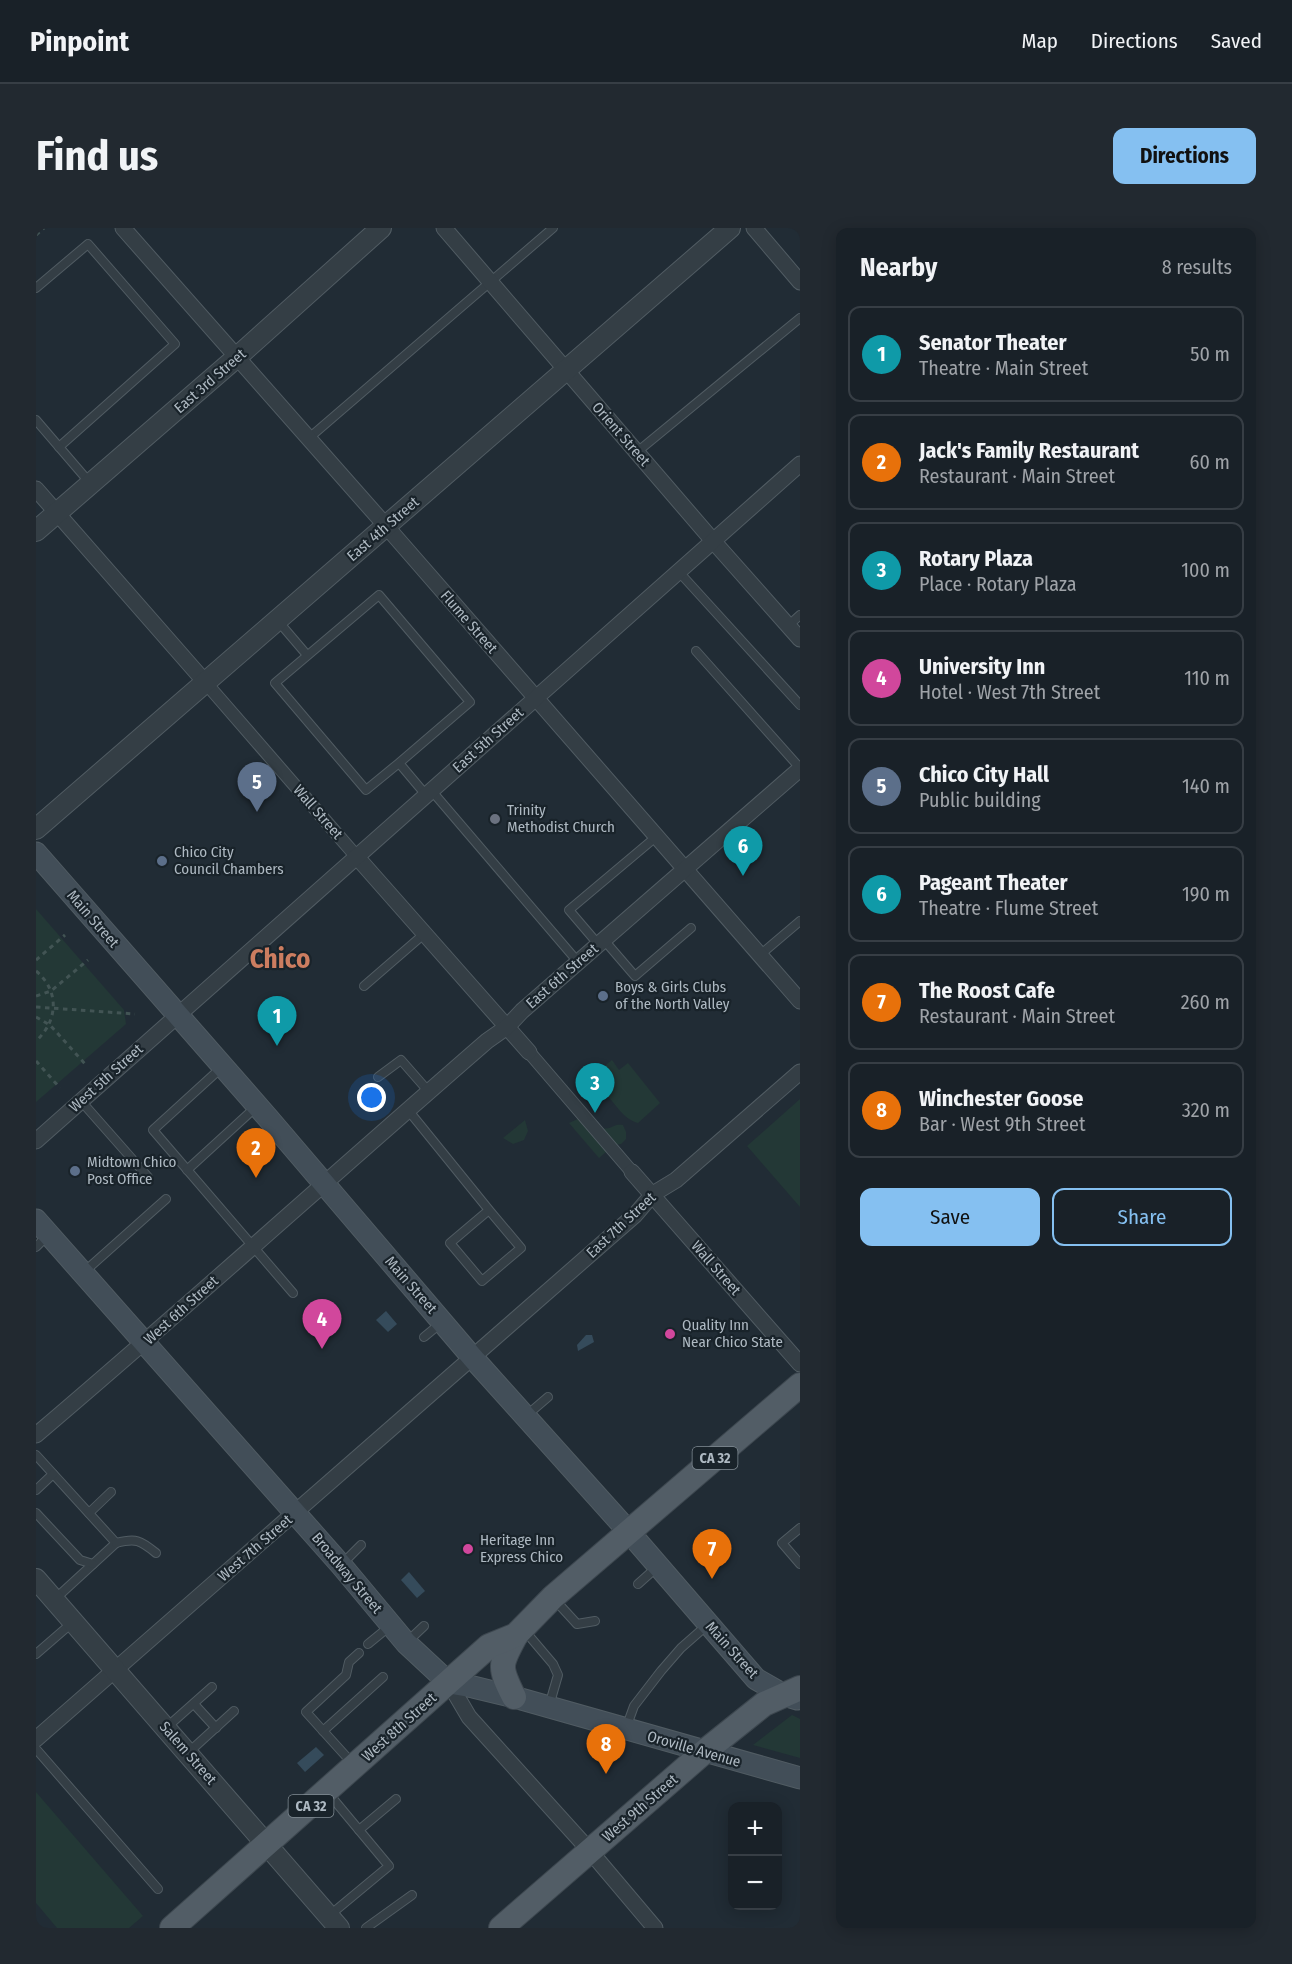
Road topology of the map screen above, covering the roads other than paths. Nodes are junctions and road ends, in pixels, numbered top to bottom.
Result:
1 (109, 228) edge
2 (123, 228) edge
3 (381, 228) edge
4 (444, 228) edge
5 (553, 228) edge
6 (730, 228) edge
7 (754, 228) edge
8 (136, 244) junction
9 (490, 282) junction
10 (800, 282) edge
11 (36, 288) edge
12 (800, 318) edge
13 (237, 357) junction
14 (565, 369) junction
15 (36, 420) edge
16 (309, 438) junction
17 (59, 447) junction
18 (637, 452) junction
19 (800, 464) edge
20 (90, 484) junction
21 (36, 489) edge
22 (57, 513) junction
23 (387, 526) junction
24 (36, 531) edge
25 (714, 542) junction
26 (679, 572) junction
27 (277, 620) junction
28 (794, 620) edge
29 (800, 639) edge
30 (696, 651) dead end
31 (307, 656) junction
32 (205, 681) junction
33 (535, 698) junction
34 (800, 705) edge
35 (399, 763) junction
36 (800, 769) edge
37 (429, 793) junction
38 (36, 829) edge
39 (657, 836) junction
40 (36, 854) edge
41 (356, 856) junction
42 (685, 869) junction
43 (800, 921) edge
44 (691, 928) dead end
45 (424, 934) junction
46 (601, 942) junction
47 (760, 955) junction
48 (578, 962) junction
49 (364, 986) dead end
50 (800, 1001) edge
51 (176, 1015) junction
52 (507, 1027) junction
53 (529, 1052) joint
54 (223, 1067) junction
55 (800, 1072) edge
56 (378, 1077) dead end
57 (429, 1092) junction
58 (81, 1101) junction
59 (257, 1106) junction
60 (408, 1110) junction
61 (36, 1141) edge
62 (187, 1170) junction
63 (632, 1172) joint
64 (148, 1177) dead end
65 (324, 1183) junction
66 (653, 1194) junction
67 (166, 1199) dead end
68 (489, 1210) junction
69 (40, 1234) edge
70 (253, 1246) junction
71 (84, 1273) junction
72 (293, 1293) dead end
73 (442, 1321) junction
74 (424, 1337) dead end
75 (144, 1343) junction
76 (472, 1357) junction
77 (800, 1364) edge
78 (800, 1384) edge
79 (548, 1397) dead end
80 (526, 1416) junction
81 (37, 1432) edge
82 (36, 1455) edge
83 (53, 1474) junction
84 (36, 1490) edge
85 (111, 1492) dead end
86 (36, 1513) edge
87 (89, 1513) junction
88 (295, 1513) junction
89 (800, 1528) edge
90 (629, 1532) junction
91 (116, 1543) junction
92 (361, 1545) dead end
93 (156, 1553) dead end
94 (93, 1564) junction
95 (800, 1564) edge
96 (341, 1565) junction
97 (658, 1566) junction
98 (36, 1580) edge
99 (638, 1584) dead end
100 (553, 1598) junction
101 (54, 1600) junction
102 (595, 1621) dead end
103 (73, 1622) junction
104 (709, 1624) junction
105 (391, 1625) junction
106 (424, 1626) dead end
107 (519, 1631) junction
108 (406, 1643) junction
109 (369, 1644) dead end
110 (359, 1653) dead end
111 (36, 1654) edge
112 (115, 1670) junction
113 (383, 1677) dead end
114 (449, 1683) junction
115 (212, 1687) dead end
116 (795, 1694) edge
117 (514, 1697) junction
118 (194, 1704) junction
119 (548, 1707) junction
120 (234, 1711) dead end
121 (166, 1728) junction
122 (216, 1728) junction
123 (625, 1730) junction
124 (323, 1731) junction
125 (36, 1739) edge
126 (36, 1749) edge
127 (704, 1752) junction
128 (188, 1753) junction
129 (356, 1767) junction
130 (800, 1771) edge
131 (776, 1772) junction
132 (800, 1778) edge
133 (327, 1792) junction
134 (396, 1799) dead end
135 (359, 1830) junction
136 (268, 1845) junction
137 (590, 1851) junction
138 (158, 1889) dead end
139 (412, 1895) dead end
140 (334, 1922) edge
141 (172, 1928) edge
142 (366, 1928) edge
143 (501, 1928) edge
144 (655, 1928) edge

1 - 8 street, Flume Street
2 - 8 street, Flume Street
3 - 13 street, East 3rd Street
4 - 9 street, Orient Street
5 - 9 lane
6 - 14 street, East 4th Street
7 - 10 street
8 - 13 street, Flume Street
9 - 14 street, Orient Street
9 - 16 lane
11 - 17 lane
12 - 18 lane
13 - 16 street, Flume Street
13 - 20 street, East 3rd Street
14 - 18 street, Orient Street
14 - 23 street, East 4th Street
15 - 17 lane
16 - 23 street, Flume Street
17 - 20 lane
18 - 25 street, Orient Street
19 - 25 street, East 5th Street
20 - 22 street, East 3rd Street
21 - 22 street, Wall Street
22 - 24 street, East 3rd Street
22 - 32 street, Wall Street
23 - 27 street, East 4th Street
23 - 33 street, Flume Street
25 - 26 street, East 5th Street
25 - 28 street, Orient Street
26 - 33 street, East 5th Street
26 - 34 lane
27 - 31 lane
27 - 32 street, East 4th Street
28 - 29 street, Orient Street
30 - 36 lane
31 - 35 lane
31 - 35 lane
32 - 38 street, East 4th Street
32 - 41 street, Wall Street
33 - 37 street, East 5th Street
33 - 39 street, Flume Street
35 - 37 lane
36 - 42 street, East 6th Street
37 - 41 street, East 5th Street
37 - 48 lane
39 - 42 street, Flume Street
39 - 46 lane
40 - 51 main road, Main Street
41 - 45 street, Wall Street
41 - 51 street, East 5th Street
42 - 46 street, East 6th Street
42 - 47 street, Flume Street
43 - 47 lane
44 - 46 lane
45 - 49 lane
45 - 52 street, Wall Street
46 - 48 street, East 6th Street
47 - 50 street, Flume Street
48 - 52 street, East 6th Street
51 - 54 main road, Main Street
51 - 58 street, West 5th Street
52 - 53 street, Wall Street
52 - 57 street, East 6th Street
53 - 63 street
54 - 59 main road, Main Street
54 - 62 lane
55 - 66 street, East 7th Street
56 - 57 lane
57 - 60 street, East 6th Street
58 - 61 street, West 5th Street
58 - 64 lane
59 - 62 lane
59 - 65 main road, Main Street
60 - 65 street, East 6th Street
60 - 68 lane
62 - 70 lane
63 - 66 street, Wall Street
65 - 70 street, West 6th Street
65 - 73 main road, Main Street
66 - 76 street, East 7th Street
66 - 77 street, Wall Street
67 - 71 lane
68 - 68 lane
69 - 71 main road, Broadway Street
70 - 72 lane
70 - 75 street, West 6th Street
71 - 75 main road, Broadway Street
73 - 74 lane
73 - 76 main road, Main Street
75 - 81 street, West 6th Street
75 - 88 main road, Broadway Street
76 - 80 main road, Main Street
76 - 88 street, West 7th Street
78 - 90 main road, CA 32
79 - 80 lane
80 - 90 main road, Main Street
82 - 83 lane
83 - 84 lane
83 - 87 lane
85 - 87 lane
86 - 94 lane
87 - 91 lane
88 - 96 main road, Broadway Street
88 - 112 street, West 7th Street
89 - 95 lane
90 - 97 main road, Main Street
90 - 100 main road, West 8th Street / CA 32
91 - 93 lane
91 - 94 lane
92 - 96 lane
94 - 101 lane
96 - 105 main road, Broadway Street
97 - 99 lane
97 - 104 main road, Main Street
98 - 101 street, Salem Street
100 - 102 lane
100 - 107 main road, West 8th Street / CA 32
101 - 103 street, Salem Street
103 - 111 lane
103 - 112 street, Salem Street
104 - 116 main road, Main Street
104 - 123 lane
105 - 108 main road, Broadway Street
105 - 109 lane
106 - 108 lane
107 - 114 main road, West 8th Street / CA 32
107 - 117 main road
107 - 119 lane
108 - 114 main road, Broadway Street
110 - 124 lane
112 - 121 street, Salem Street
112 - 125 street, West 7th Street
113 - 124 lane
114 - 117 main road, Oroville Avenue
114 - 129 main road, West 8th Street / CA 32
114 - 137 street, Broadway Street
115 - 118 lane
116 - 127 main road, West 9th Street
117 - 119 main road, Oroville Avenue
118 - 121 lane
118 - 122 lane
119 - 123 main road, Oroville Avenue
120 - 122 lane
121 - 128 street, Salem Street
122 - 128 lane
123 - 127 main road, Oroville Avenue
124 - 129 lane
126 - 138 lane
127 - 131 main road, Oroville Avenue
127 - 137 main road, West 9th Street
128 - 136 street, Salem Street
129 - 133 main road, West 8th Street / CA 32
130 - 131 street
131 - 132 main road, Oroville Avenue
133 - 135 lane
133 - 136 main road, West 8th Street / CA 32
134 - 135 lane
135 - 140 lane
136 - 140 street, Salem Street
136 - 141 main road, West 8th Street / CA 32
137 - 143 main road, West 9th Street
137 - 144 street, Broadway Street
139 - 142 lane

